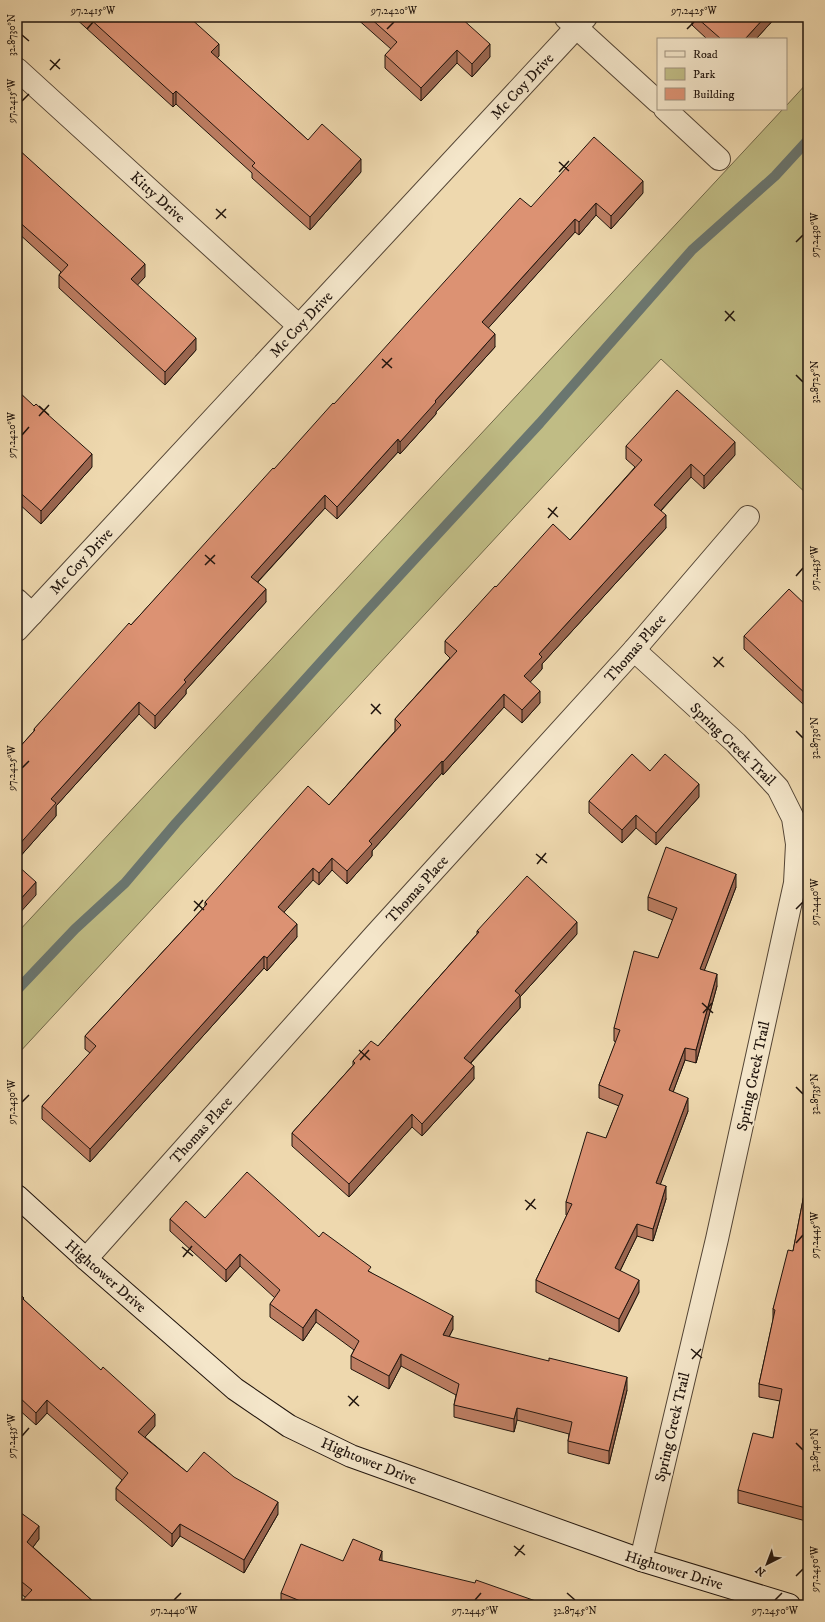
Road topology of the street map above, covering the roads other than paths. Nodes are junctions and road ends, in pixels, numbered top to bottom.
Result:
1 (576, 20) edge
2 (17, 69) edge
3 (657, 101) edge
4 (666, 110) edge
5 (719, 159) dead end
6 (299, 326) junction
7 (748, 517) dead end
8 (24, 607) edge
9 (17, 630) edge
10 (634, 650) junction
11 (17, 1196) edge
12 (86, 1259) junction
13 (641, 1560) junction
14 (789, 1605) edge

1 - 3 street
1 - 6 street, Mc Coy Drive
2 - 6 street, Kitty Drive
4 - 5 street
6 - 8 street, Mc Coy Drive
7 - 10 street, Thomas Place
8 - 9 street, Mc Coy Drive
10 - 12 street, Thomas Place
10 - 13 street, Spring Creek Trail
11 - 12 street, Hightower Drive
12 - 13 street, Hightower Drive
13 - 14 street, Hightower Drive

